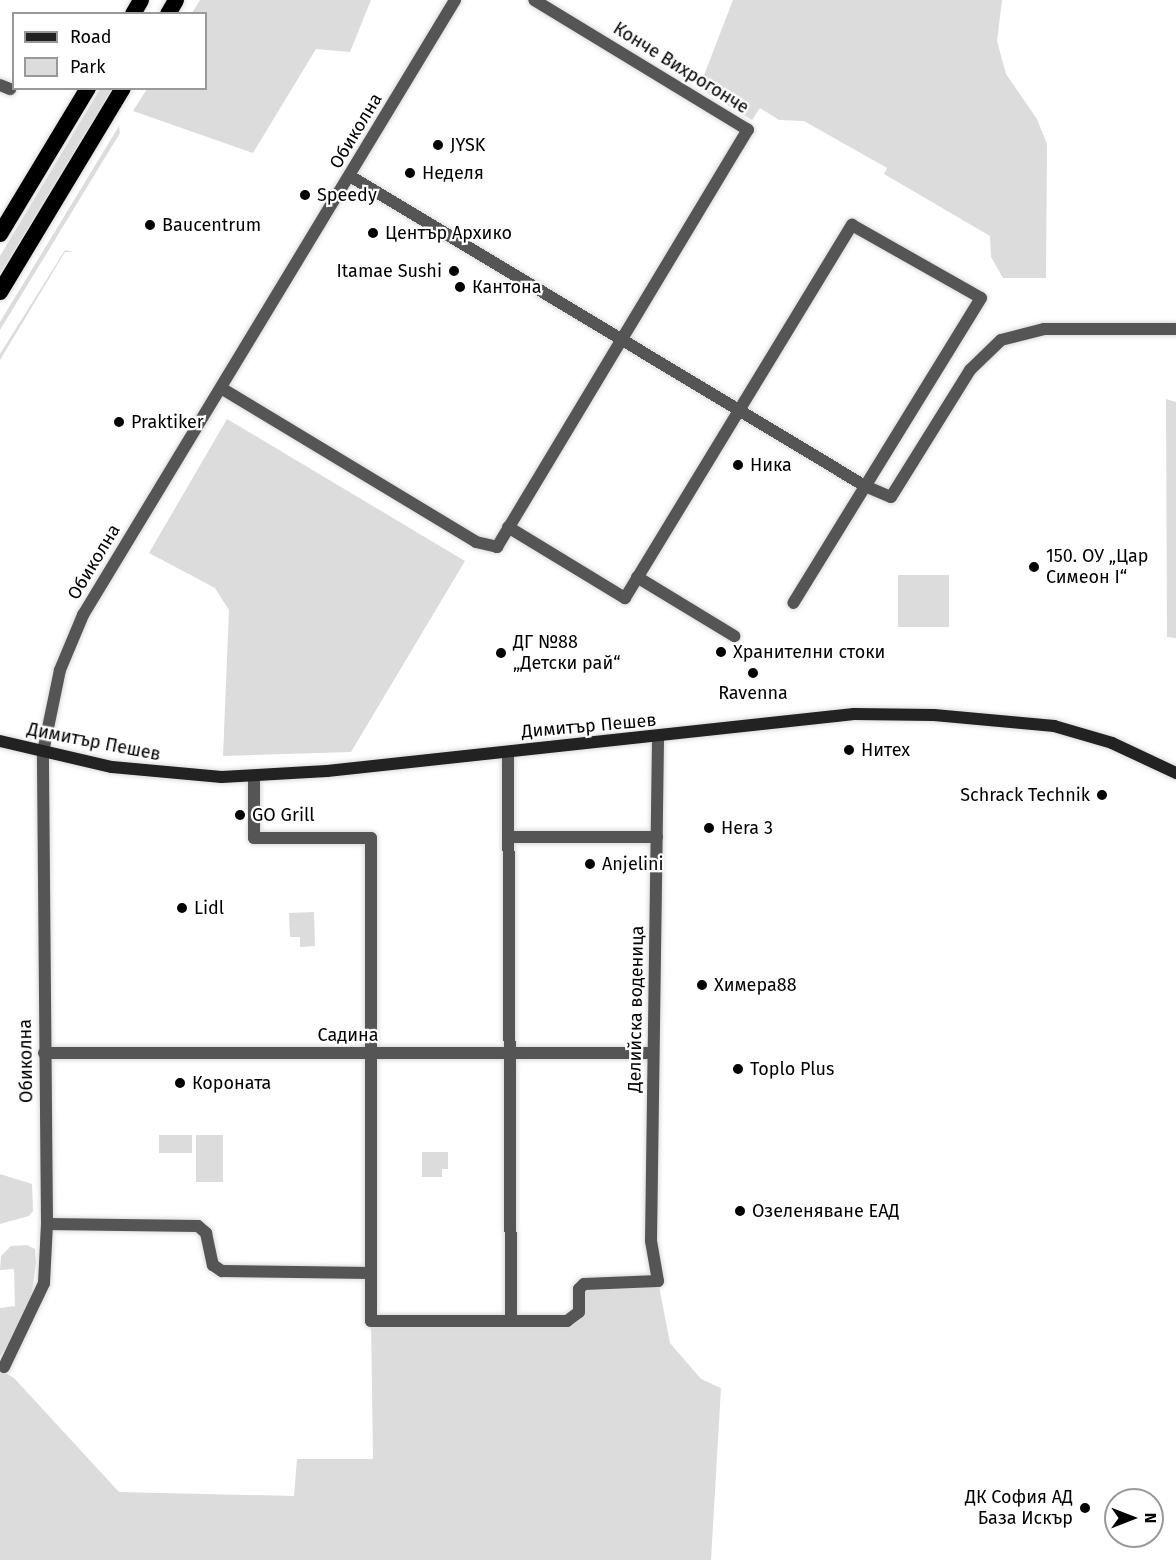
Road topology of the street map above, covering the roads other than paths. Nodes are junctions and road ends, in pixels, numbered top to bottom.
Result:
1 (455, 0) edge
2 (534, 0) edge
3 (87, 90) edge
4 (122, 90) edge
5 (350, 176) junction
6 (0, 234) edge
7 (0, 292) edge
8 (1176, 329) edge
9 (621, 339) junction
10 (221, 388) junction
11 (739, 410) junction
12 (865, 486) junction
13 (508, 527) junction
14 (638, 578) junction
15 (793, 603) dead end
16 (734, 636) dead end
17 (658, 737) junction
18 (0, 741) edge
19 (43, 752) junction
20 (508, 752) junction
21 (1176, 773) edge
22 (254, 776) junction
23 (508, 837) junction
24 (657, 837) junction
25 (44, 1053) junction
26 (371, 1053) junction
27 (510, 1053) junction
28 (652, 1053) junction
29 (47, 1224) junction
30 (371, 1273) junction
31 (511, 1321) junction
32 (4, 1367) dead end

1 - 5 street, Обиколна
2 - 9 street, Конче Вихрогонче
3 - 6 highway
4 - 7 highway
5 - 9 street
5 - 10 street, Обиколна
8 - 12 street
9 - 11 street
9 - 13 street
10 - 13 street
10 - 19 street, Обиколна
11 - 12 street
11 - 12 street
11 - 14 street
12 - 15 street
13 - 14 street
14 - 16 street
17 - 20 main road, Димитър Пешев
17 - 21 main road, Димитър Пешев
17 - 24 street, Делийска воденица
18 - 19 main road, Димитър Пешев
19 - 22 main road, Димитър Пешев
19 - 25 street, Обиколна
20 - 22 main road, Димитър Пешев
20 - 23 street
22 - 26 street
23 - 24 street
23 - 27 street
24 - 28 street, Делийска воденица
25 - 26 street, Садина
25 - 29 street, Обиколна
26 - 27 street, Садина
26 - 30 street
27 - 28 street, Садина
27 - 31 street
28 - 31 street, Делийска воденица
29 - 30 street
29 - 32 street, Обиколна
30 - 31 street

